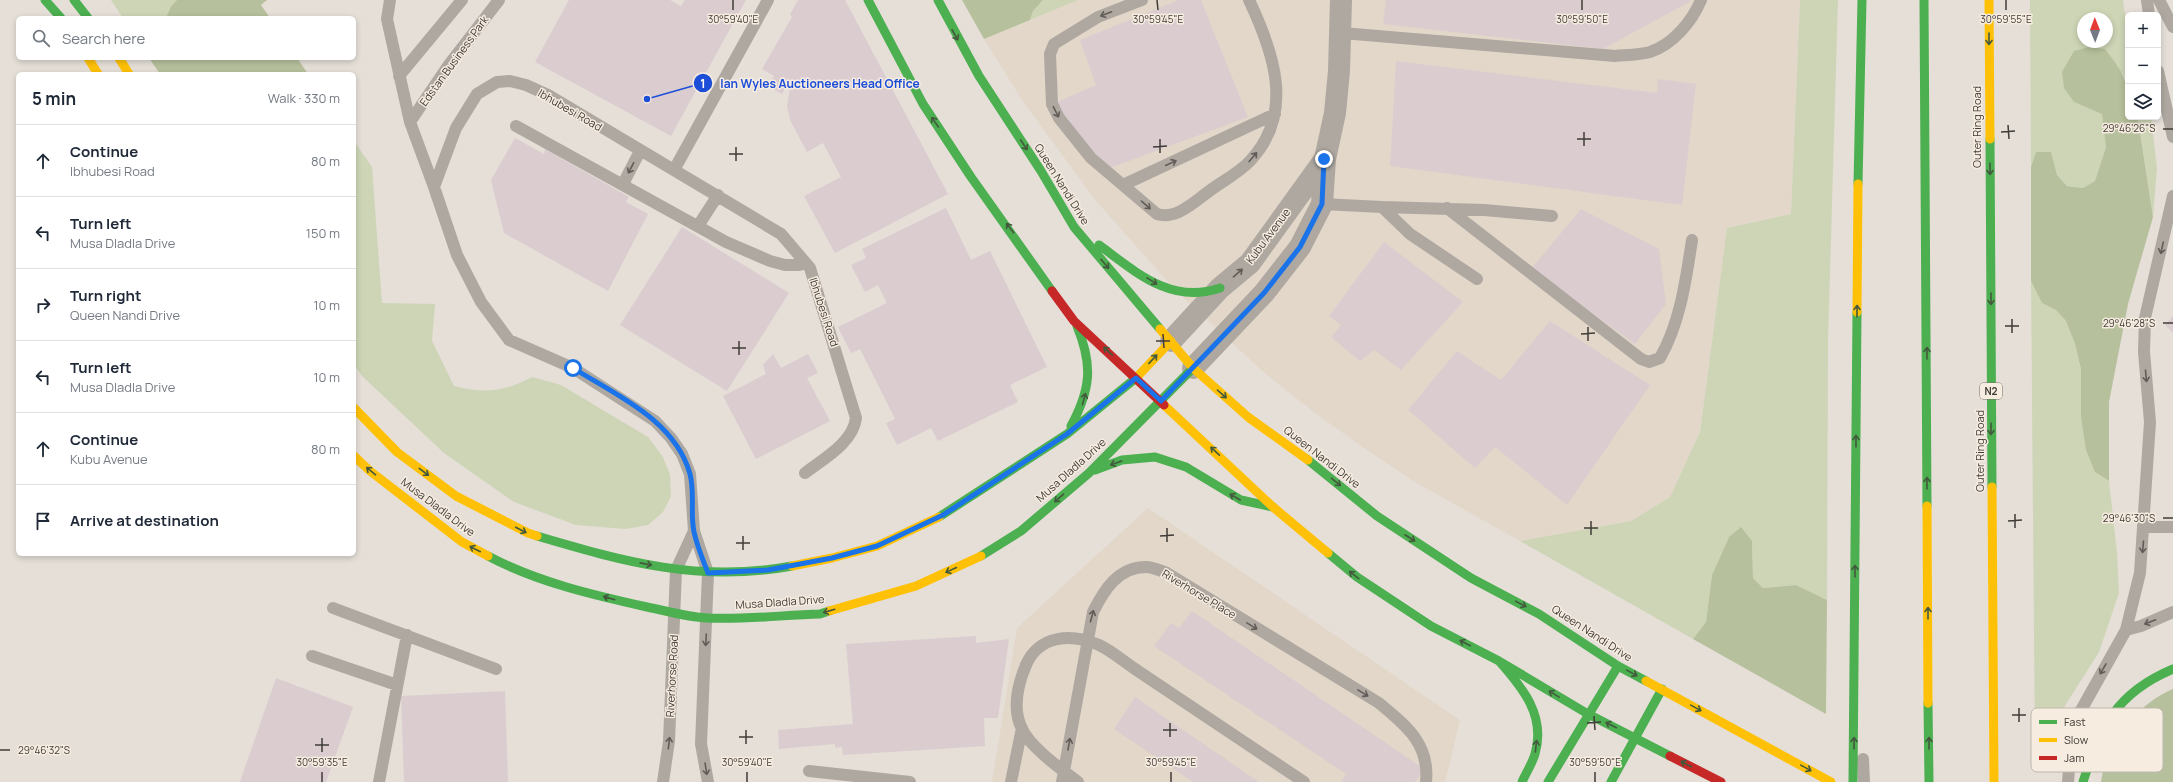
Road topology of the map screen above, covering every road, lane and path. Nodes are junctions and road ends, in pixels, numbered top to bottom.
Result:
1 (45, 0) edge
2 (74, 0) edge
3 (390, 0) edge
4 (462, 0) edge
5 (498, 0) edge
6 (768, 0) edge
7 (868, 0) edge
8 (938, 0) edge
9 (1142, 0) edge
10 (1249, 0) edge
11 (1342, 0) edge
12 (1701, 0) edge
13 (1862, 0) edge
14 (1924, 0) edge
15 (1989, 0) edge
16 (2147, 0) edge
17 (2159, 0) edge
18 (2149, 12) edge
19 (59, 16) edge
20 (86, 16) edge
21 (2173, 27) edge
22 (1342, 33) junction
23 (89, 60) edge
24 (120, 60) edge
25 (97, 72) edge
26 (128, 72) edge
27 (399, 76) junction
28 (2161, 84) edge
29 (2163, 94) junction
30 (2173, 103) edge
31 (1275, 114) junction
32 (410, 122) junction
33 (516, 126) dead end
34 (2173, 136) edge
35 (640, 151) junction
36 (1324, 159) junction
37 (674, 170) junction
38 (623, 184) junction
39 (1123, 185) junction
40 (434, 188) junction
41 (718, 196) junction
42 (2173, 196) edge
43 (1322, 204) junction
44 (1382, 207) junction
45 (1447, 208) junction
46 (1552, 216) dead end
47 (698, 226) junction
48 (1074, 227) junction
49 (1692, 240) dead end
50 (806, 263) junction
51 (1477, 279) dead end
52 (1220, 288) junction
53 (1074, 321) junction
54 (1171, 341) junction
55 (1193, 368) junction
56 (1136, 378) junction
57 (1161, 401) junction
58 (356, 410) edge
59 (1067, 434) junction
60 (356, 458) edge
61 (805, 473) dead end
62 (1089, 473) junction
63 (1273, 507) junction
64 (2173, 527) edge
65 (2145, 528) junction
66 (694, 531) junction
67 (676, 570) junction
68 (708, 573) junction
69 (1855, 594) junction
70 (333, 608) dead end
71 (2173, 612) edge
72 (675, 613) junction
73 (707, 618) junction
74 (2126, 630) junction
75 (407, 635) junction
76 (312, 656) dead end
77 (1499, 661) junction
78 (1618, 666) junction
79 (496, 669) dead end
80 (2173, 669) edge
81 (397, 685) junction
82 (1662, 689) junction
83 (2082, 708) edge
84 (2115, 708) edge
85 (1588, 714) junction
86 (1022, 728) junction
87 (1634, 737) junction
88 (809, 771) dead end
89 (2069, 772) edge
90 (2086, 772) edge
91 (1063, 777) edge
92 (379, 782) edge
93 (663, 782) edge
94 (708, 782) edge
95 (910, 782) edge
96 (1011, 782) edge
97 (1078, 782) edge
98 (1304, 782) edge
99 (1426, 782) edge
100 (1522, 782) edge
101 (1548, 782) edge
102 (1611, 782) edge
103 (1721, 782) edge
104 (1831, 782) edge
105 (1853, 782) edge
106 (1864, 782) edge
107 (1929, 782) edge
108 (1994, 782) edge
109 (2068, 782) edge
110 (2083, 782) edge

1 - 19 main road
2 - 20 main road
3 - 27 lane, Edstan Business Park
4 - 27 lane
5 - 32 lane, Edstan Business Park
6 - 37 lane
53 -> 7 main road
8 -> 48 main road, Queen Nandi Drive
9 -> 39 lane
10 - 31 lane
11 - 22 street, Kubu Avenue
12 - 22 lane
69 -> 13 main road
107 -> 14 main road
15 -> 108 main road, Outer Ring Road / N2
16 - 18 lane
17 - 21 lane
22 - 36 street, Kubu Avenue
23 - 25 main road
24 - 26 main road
27 - 32 lane, Edstan Business Park
28 - 29 lane
29 - 30 lane
29 - 34 lane
39 -> 31 lane
39 -> 31 lane
32 - 40 lane, Edstan Business Park
33 - 38 lane
35 - 37 lane, Ibhubesi Road
35 -> 38 lane
35 - 40 lane, Ibhubesi Road
36 - 43 street, Kubu Avenue
52 -> 36 street, Kubu Avenue
37 - 41 lane, Ibhubesi Road
38 - 47 lane
40 - 66 lane
41 - 47 lane
41 - 50 lane, Ibhubesi Road
42 -> 65 lane
43 - 44 lane
43 - 55 street, Kubu Avenue
44 - 45 lane
44 - 51 lane
45 - 46 lane
45 - 49 lane
47 - 50 lane
48 -> 52 main road
48 -> 54 main road, Queen Nandi Drive
50 - 61 lane, Ibhubesi Road
52 - 54 street, Kubu Avenue
56 -> 53 main road
59 -> 53 main road
54 - 55 main road, Queen Nandi Drive
56 -> 54 main road, Musa Dladla Drive
55 - 57 main road, Musa Dladla Drive
55 -> 78 main road, Queen Nandi Drive
56 - 57 main road
56 - 59 main road, Musa Dladla Drive
57 - 62 main road, Musa Dladla Drive
63 -> 57 main road
58 -> 67 main road, Musa Dladla Drive
59 - 68 main road, Musa Dladla Drive
72 -> 60 main road, Musa Dladla Drive
63 -> 62 main road
62 -> 73 main road, Musa Dladla Drive
77 -> 63 main road
64 - 65 lane
65 -> 74 lane
66 - 67 lane
66 - 68 lane
67 - 68 main road, Musa Dladla Drive
67 - 72 lane, Riverhorse Road
68 - 73 lane
105 -> 69 main road
69 - 106 lane
70 - 75 lane
71 -> 74 lane
72 - 73 main road, Musa Dladla Drive
93 -> 72 lane, Riverhorse Road
73 -> 94 lane
74 -> 83 lane
75 - 79 lane
75 - 81 lane
76 - 81 lane
85 -> 77 main road
100 -> 77 main road
78 -> 82 main road, Queen Nandi Drive
78 - 85 main road
80 - 84 main road
81 - 92 lane
82 - 87 main road
82 -> 104 main road, Queen Nandi Drive
87 -> 85 main road
85 - 101 main road
86 - 91 lane
86 - 96 lane
86 - 98 lane, bridge
87 - 102 main road
103 -> 87 main road
88 - 95 lane
89 -> 109 lane
90 - 110 main road
91 - 97 lane
91 -> 99 lane, Riverhorse Place

